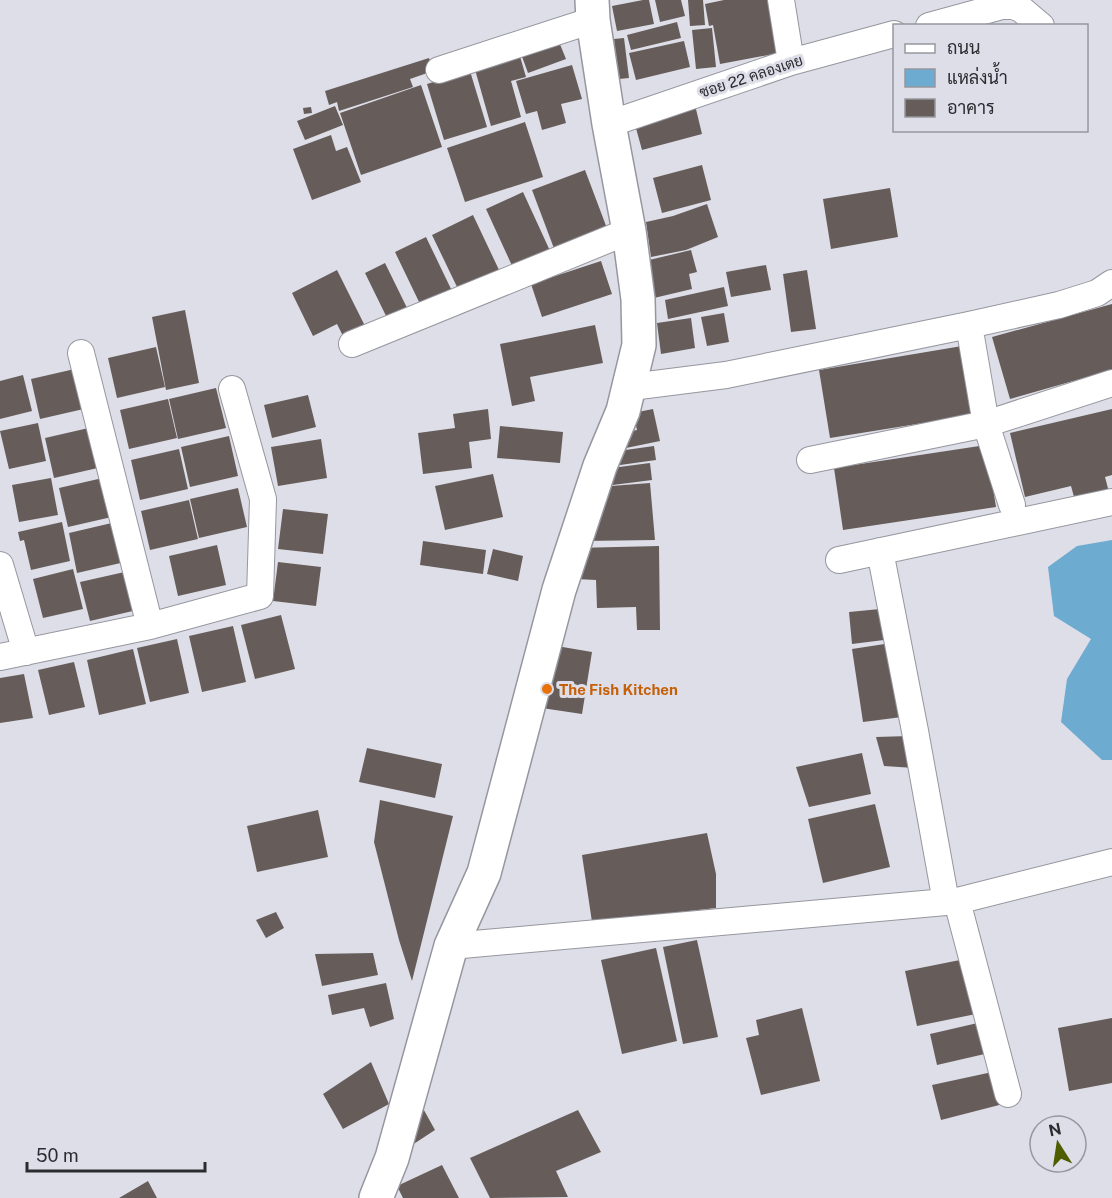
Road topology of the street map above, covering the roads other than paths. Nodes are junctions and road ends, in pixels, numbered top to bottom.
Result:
1 (781, 0) edge
2 (593, 10) edge
3 (936, 24) edge
4 (1038, 24) edge
5 (893, 34) edge
6 (791, 62) junction
7 (438, 70) dead end
8 (609, 124) junction
9 (629, 231) junction
10 (1112, 283) edge
11 (969, 325) junction
12 (352, 344) dead end
13 (81, 352) dead end
14 (1112, 383) edge
15 (631, 387) junction
16 (232, 389) dead end
17 (986, 424) junction
18 (810, 460) dead end
19 (1112, 502) edge
20 (1012, 506) dead end
21 (880, 551) junction
22 (839, 560) dead end
23 (0, 565) edge
24 (150, 626) junction
25 (26, 652) junction
26 (0, 657) edge
27 (1112, 862) edge
28 (952, 901) junction
29 (451, 946) junction
30 (1008, 1094) dead end
31 (376, 1198) edge

1 - 6 street
2 - 7 street
2 - 8 street
3 - 4 street
5 - 6 street, ซอย 22 คลองเตย
6 - 8 street, ซอย 22 คลองเตย
8 - 9 street
9 - 12 street
9 - 15 street
10 - 11 street
11 - 15 street
11 - 17 street
13 - 24 street
14 - 17 street
15 - 29 street
16 - 24 street
17 - 18 street
17 - 20 street
19 - 21 street
21 - 22 street
21 - 28 street
23 - 25 street
24 - 25 street
25 - 26 street
27 - 28 street
28 - 29 street
28 - 30 street
29 - 31 street

